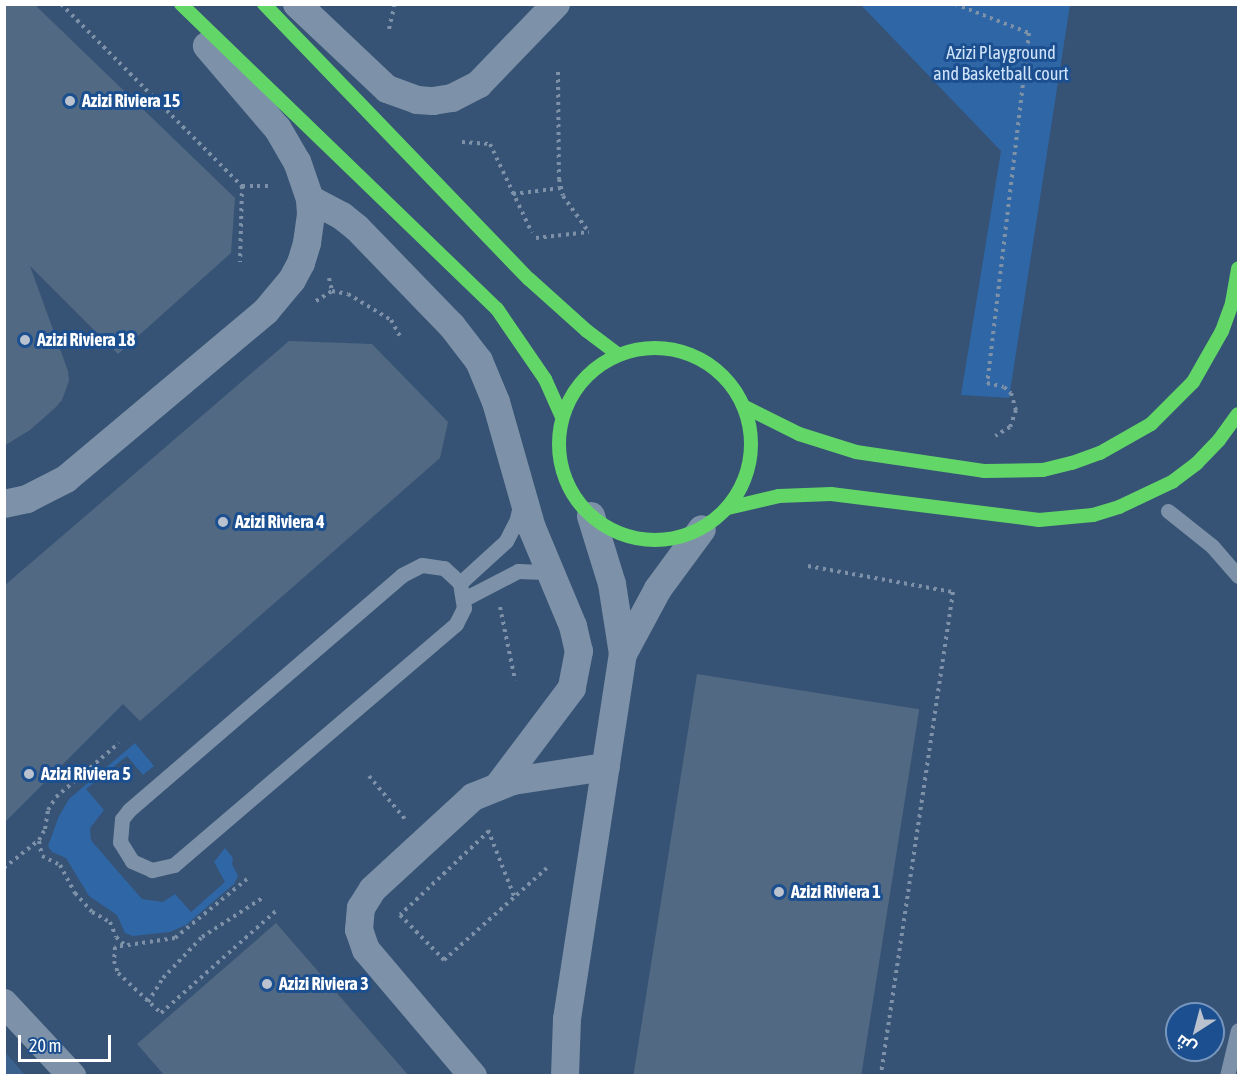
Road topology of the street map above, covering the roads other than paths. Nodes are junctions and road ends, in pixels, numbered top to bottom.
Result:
1 (179, 4) edge
2 (264, 4) edge
3 (297, 4) edge
4 (555, 4) edge
5 (310, 199) junction
6 (1239, 269) edge
7 (618, 354) junction
8 (745, 407) junction
9 (1239, 414) edge
10 (562, 417) junction
11 (521, 496) junction
12 (4, 504) edge
13 (728, 508) junction
14 (1168, 511) dead end
15 (591, 516) junction
16 (702, 529) junction
17 (551, 572) junction
18 (1239, 576) edge
19 (460, 583) junction
20 (464, 598) junction
21 (623, 654) junction
22 (606, 767) junction
23 (499, 785) junction
24 (4, 1003) edge
25 (1239, 1030) edge
26 (72, 1076) edge
27 (473, 1076) edge
28 (565, 1076) edge
29 (1227, 1076) edge

1 - 5 street
1 - 10 street
2 - 7 street
3 - 4 street
5 - 11 street
5 - 12 street
6 - 8 street
7 - 8 street
7 - 10 street
8 - 13 street
9 - 13 street
10 - 15 street
11 - 17 street
11 - 19 lane
13 - 16 street
14 - 18 lane
15 - 16 street
15 - 21 street
16 - 21 street
17 - 20 lane
17 - 23 street
19 - 20 lane
19 - 20 lane
21 - 22 street
22 - 23 street
22 - 28 street
23 - 27 street
24 - 26 street
25 - 29 lane

